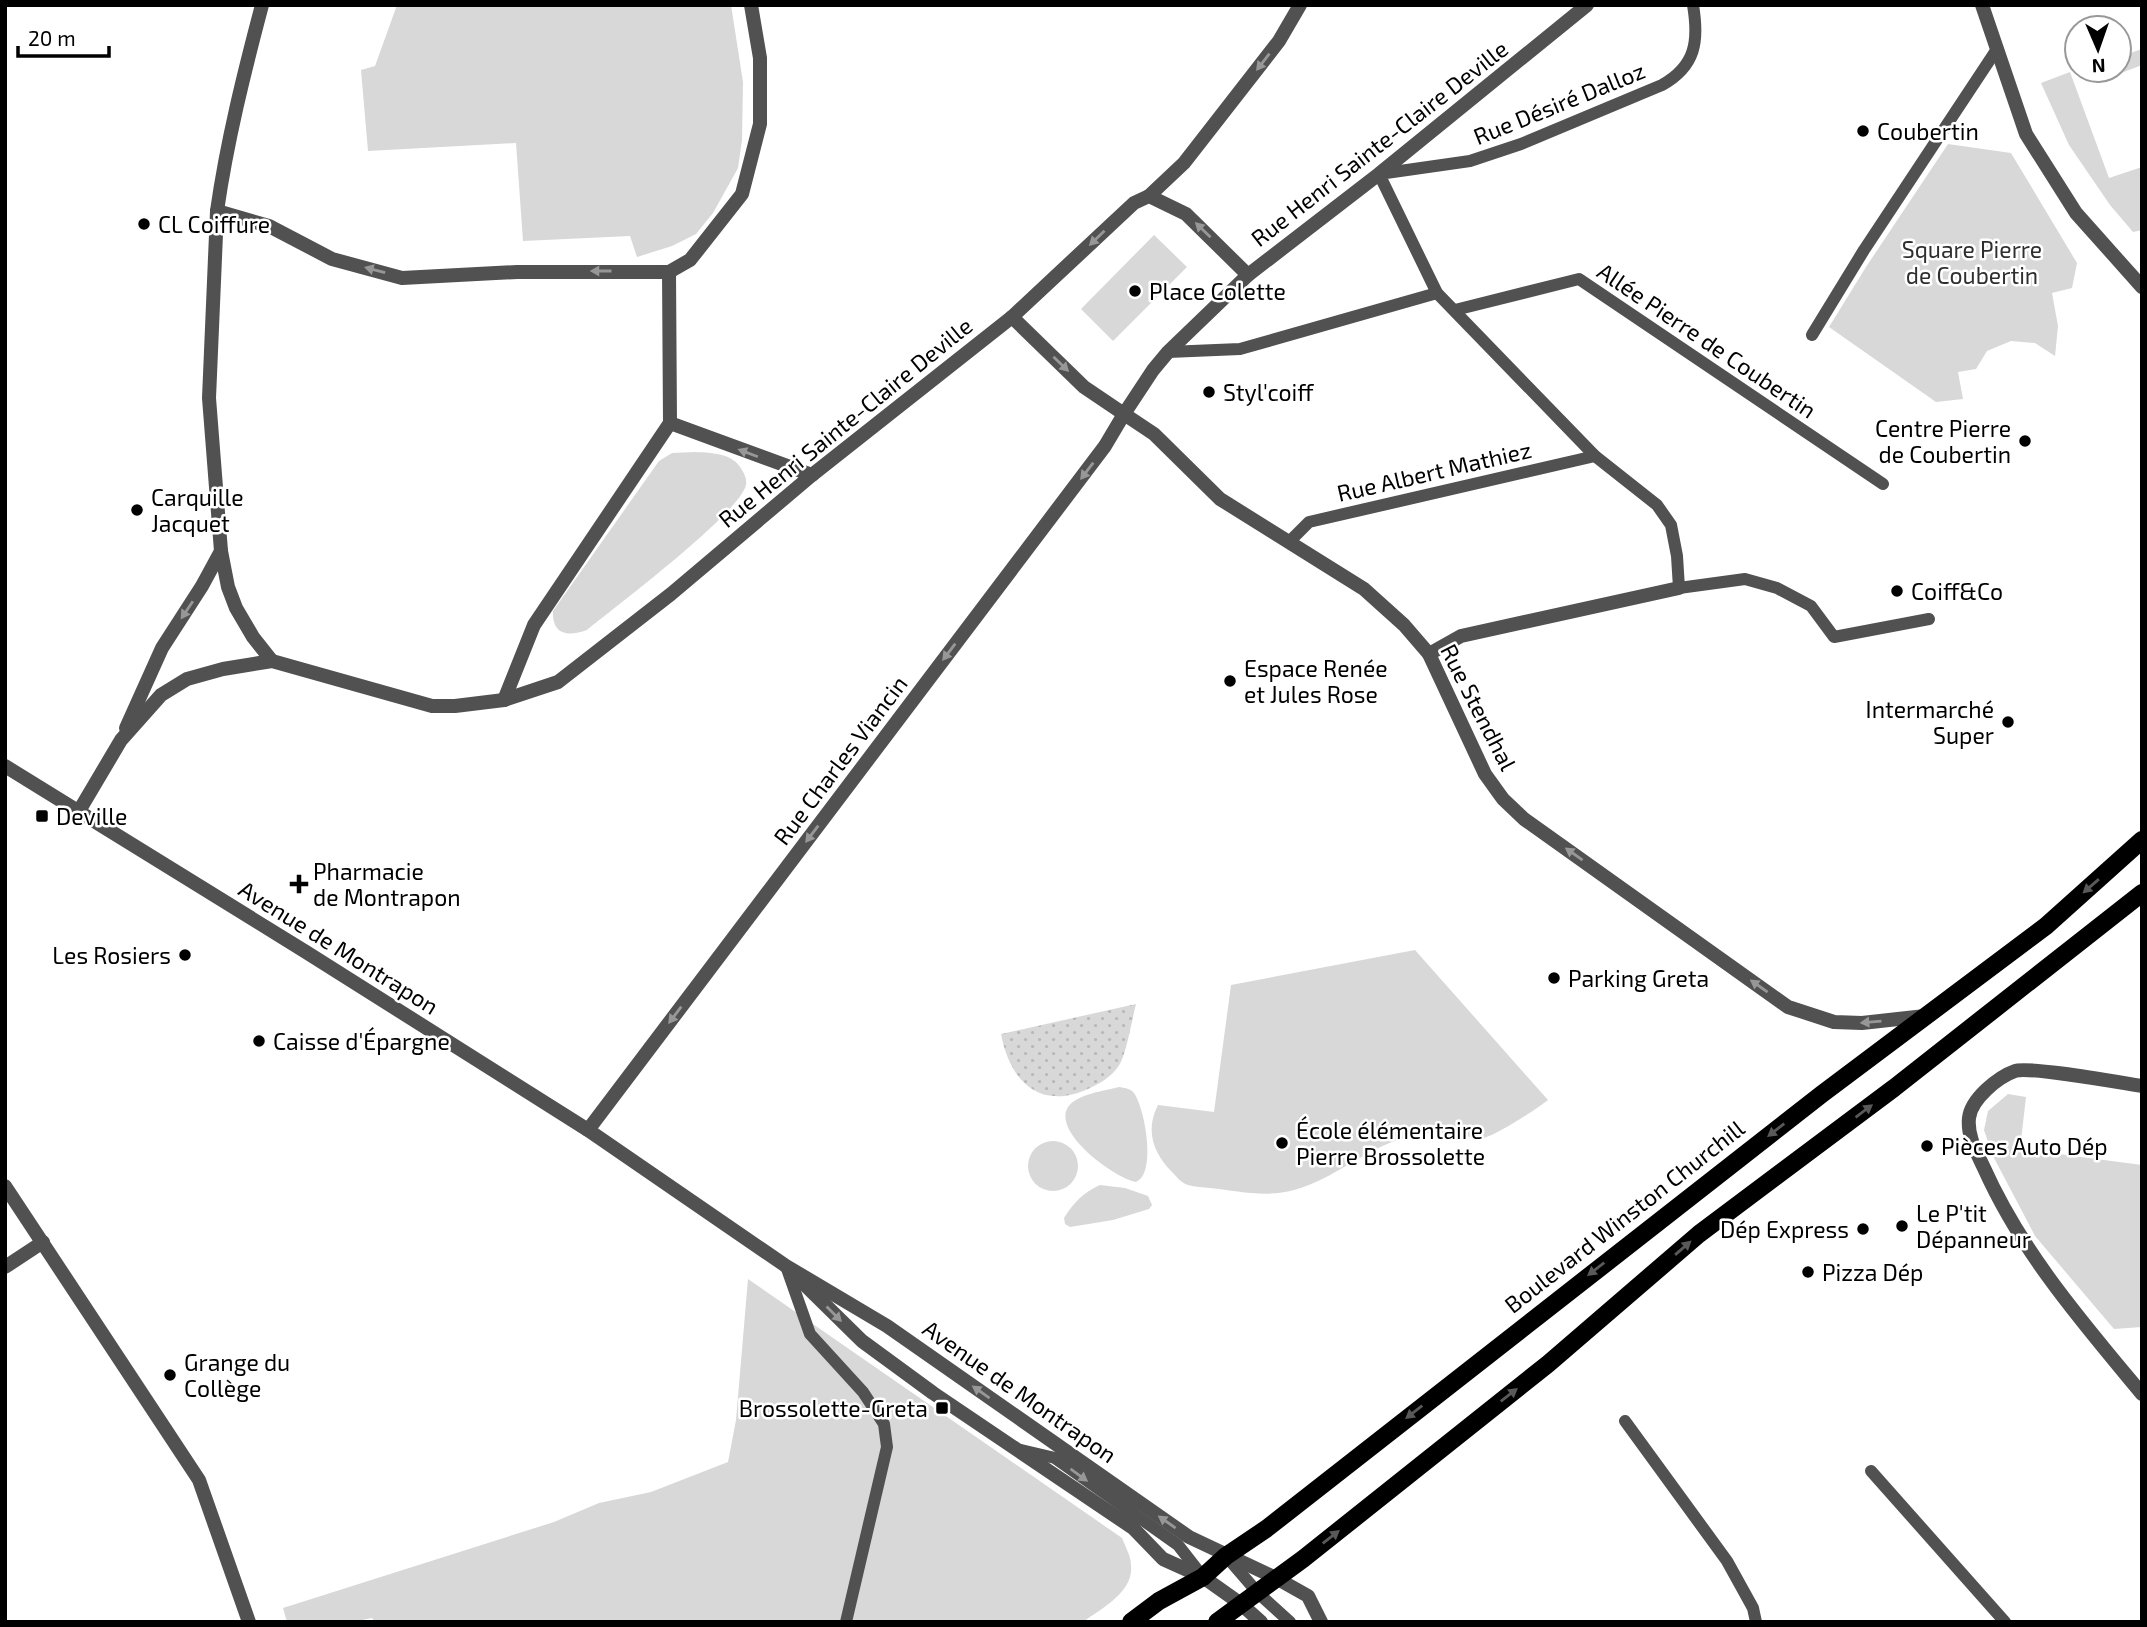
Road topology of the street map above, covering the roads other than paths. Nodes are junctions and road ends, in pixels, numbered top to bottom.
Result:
1 (262, 5) edge
2 (751, 5) edge
3 (1300, 5) edge
4 (1587, 5) edge
5 (1693, 5) edge
6 (1982, 5) edge
7 (1997, 49) junction
8 (1378, 174) junction
9 (1149, 196) junction
10 (217, 211) junction
11 (669, 272) junction
12 (1248, 275) junction
13 (2142, 287) edge
14 (1437, 293) junction
15 (1455, 310) junction
16 (1012, 317) junction
17 (1812, 335) dead end
18 (1168, 352) junction
19 (1124, 414) junction
20 (670, 423) junction
21 (1595, 456) junction
22 (813, 475) junction
23 (1883, 484) dead end
24 (1290, 541) junction
25 (221, 551) junction
26 (1679, 588) junction
27 (1928, 619) dead end
28 (1429, 654) junction
29 (272, 661) junction
30 (504, 700) junction
31 (121, 740) junction
32 (5, 766) edge
33 (79, 810) junction
34 (2142, 840) edge
35 (2142, 893) edge
36 (1925, 1016) junction
37 (2142, 1086) edge
38 (588, 1130) junction
39 (5, 1186) edge
40 (43, 1242) junction
41 (786, 1266) junction
42 (5, 1267) edge
43 (2142, 1394) edge
44 (1625, 1421) dead end
45 (1871, 1471) dead end
46 (1226, 1556) junction
47 (1203, 1577) junction
48 (1276, 1578) junction
49 (1258, 1593) junction
50 (1241, 1604) junction
51 (249, 1622) edge
52 (846, 1622) edge
53 (1131, 1622) edge
54 (1217, 1622) edge
55 (1261, 1622) edge
56 (1290, 1622) edge
57 (1321, 1622) edge
58 (1756, 1622) edge
59 (2006, 1622) edge

1 - 10 street
2 - 11 street
3 -> 9 street
4 - 8 street, Rue Henri Sainte-Claire Deville
5 - 8 lane, Rue Désiré Dalloz
6 - 7 street
7 - 13 street
7 - 17 lane
8 - 12 street, Rue Henri Sainte-Claire Deville
8 - 14 lane
12 -> 9 street, Rue Henri Sainte-Claire Deville
9 -> 16 street, Rue Henri Sainte-Claire Deville
11 -> 10 street
10 - 25 street
11 - 20 street
12 - 18 street
14 - 15 lane
14 - 18 lane
15 - 21 lane
15 - 23 lane, Allée Pierre de Coubertin
16 -> 19 street
16 - 22 street, Rue Henri Sainte-Claire Deville
18 - 19 street
19 - 24 street, Rue Stendhal
19 -> 38 street, Rue Charles Viancin
22 -> 20 street
20 - 30 street
21 - 24 lane, Rue Albert Mathiez
21 - 26 lane
22 - 30 street, Rue Henri Sainte-Claire Deville
24 - 28 street, Rue Stendhal
25 - 29 street
25 -> 31 street
26 - 27 lane
26 - 28 street
36 -> 28 street, Rue Stendhal
29 - 30 street, Rue Henri Sainte-Claire Deville
29 - 31 street, Rue Henri Sainte-Claire Deville
31 - 33 street, Rue Henri Sainte-Claire Deville
32 - 33 street, Avenue de Montrapon
33 - 38 street, Avenue de Montrapon
34 -> 36 main road, Boulevard Winston Churchill
48 -> 35 main road
36 -> 46 main road, Boulevard Winston Churchill
37 - 43 street
38 - 41 street, Avenue de Montrapon
39 - 40 street
40 - 42 street
40 - 51 street
46 -> 41 street, Avenue de Montrapon
41 -> 47 street, Avenue de Montrapon
41 - 52 lane
44 - 58 lane
45 - 59 lane
46 - 47 main road, Boulevard Winston Churchill
46 - 48 street, Avenue de Montrapon
46 - 49 lane
47 - 50 street, Avenue de Montrapon
47 - 53 main road, Boulevard Winston Churchill
48 - 49 main road
48 - 57 street, Avenue de Montrapon
49 - 50 main road
49 - 56 lane
50 - 54 main road
50 - 55 street, Avenue de Montrapon

